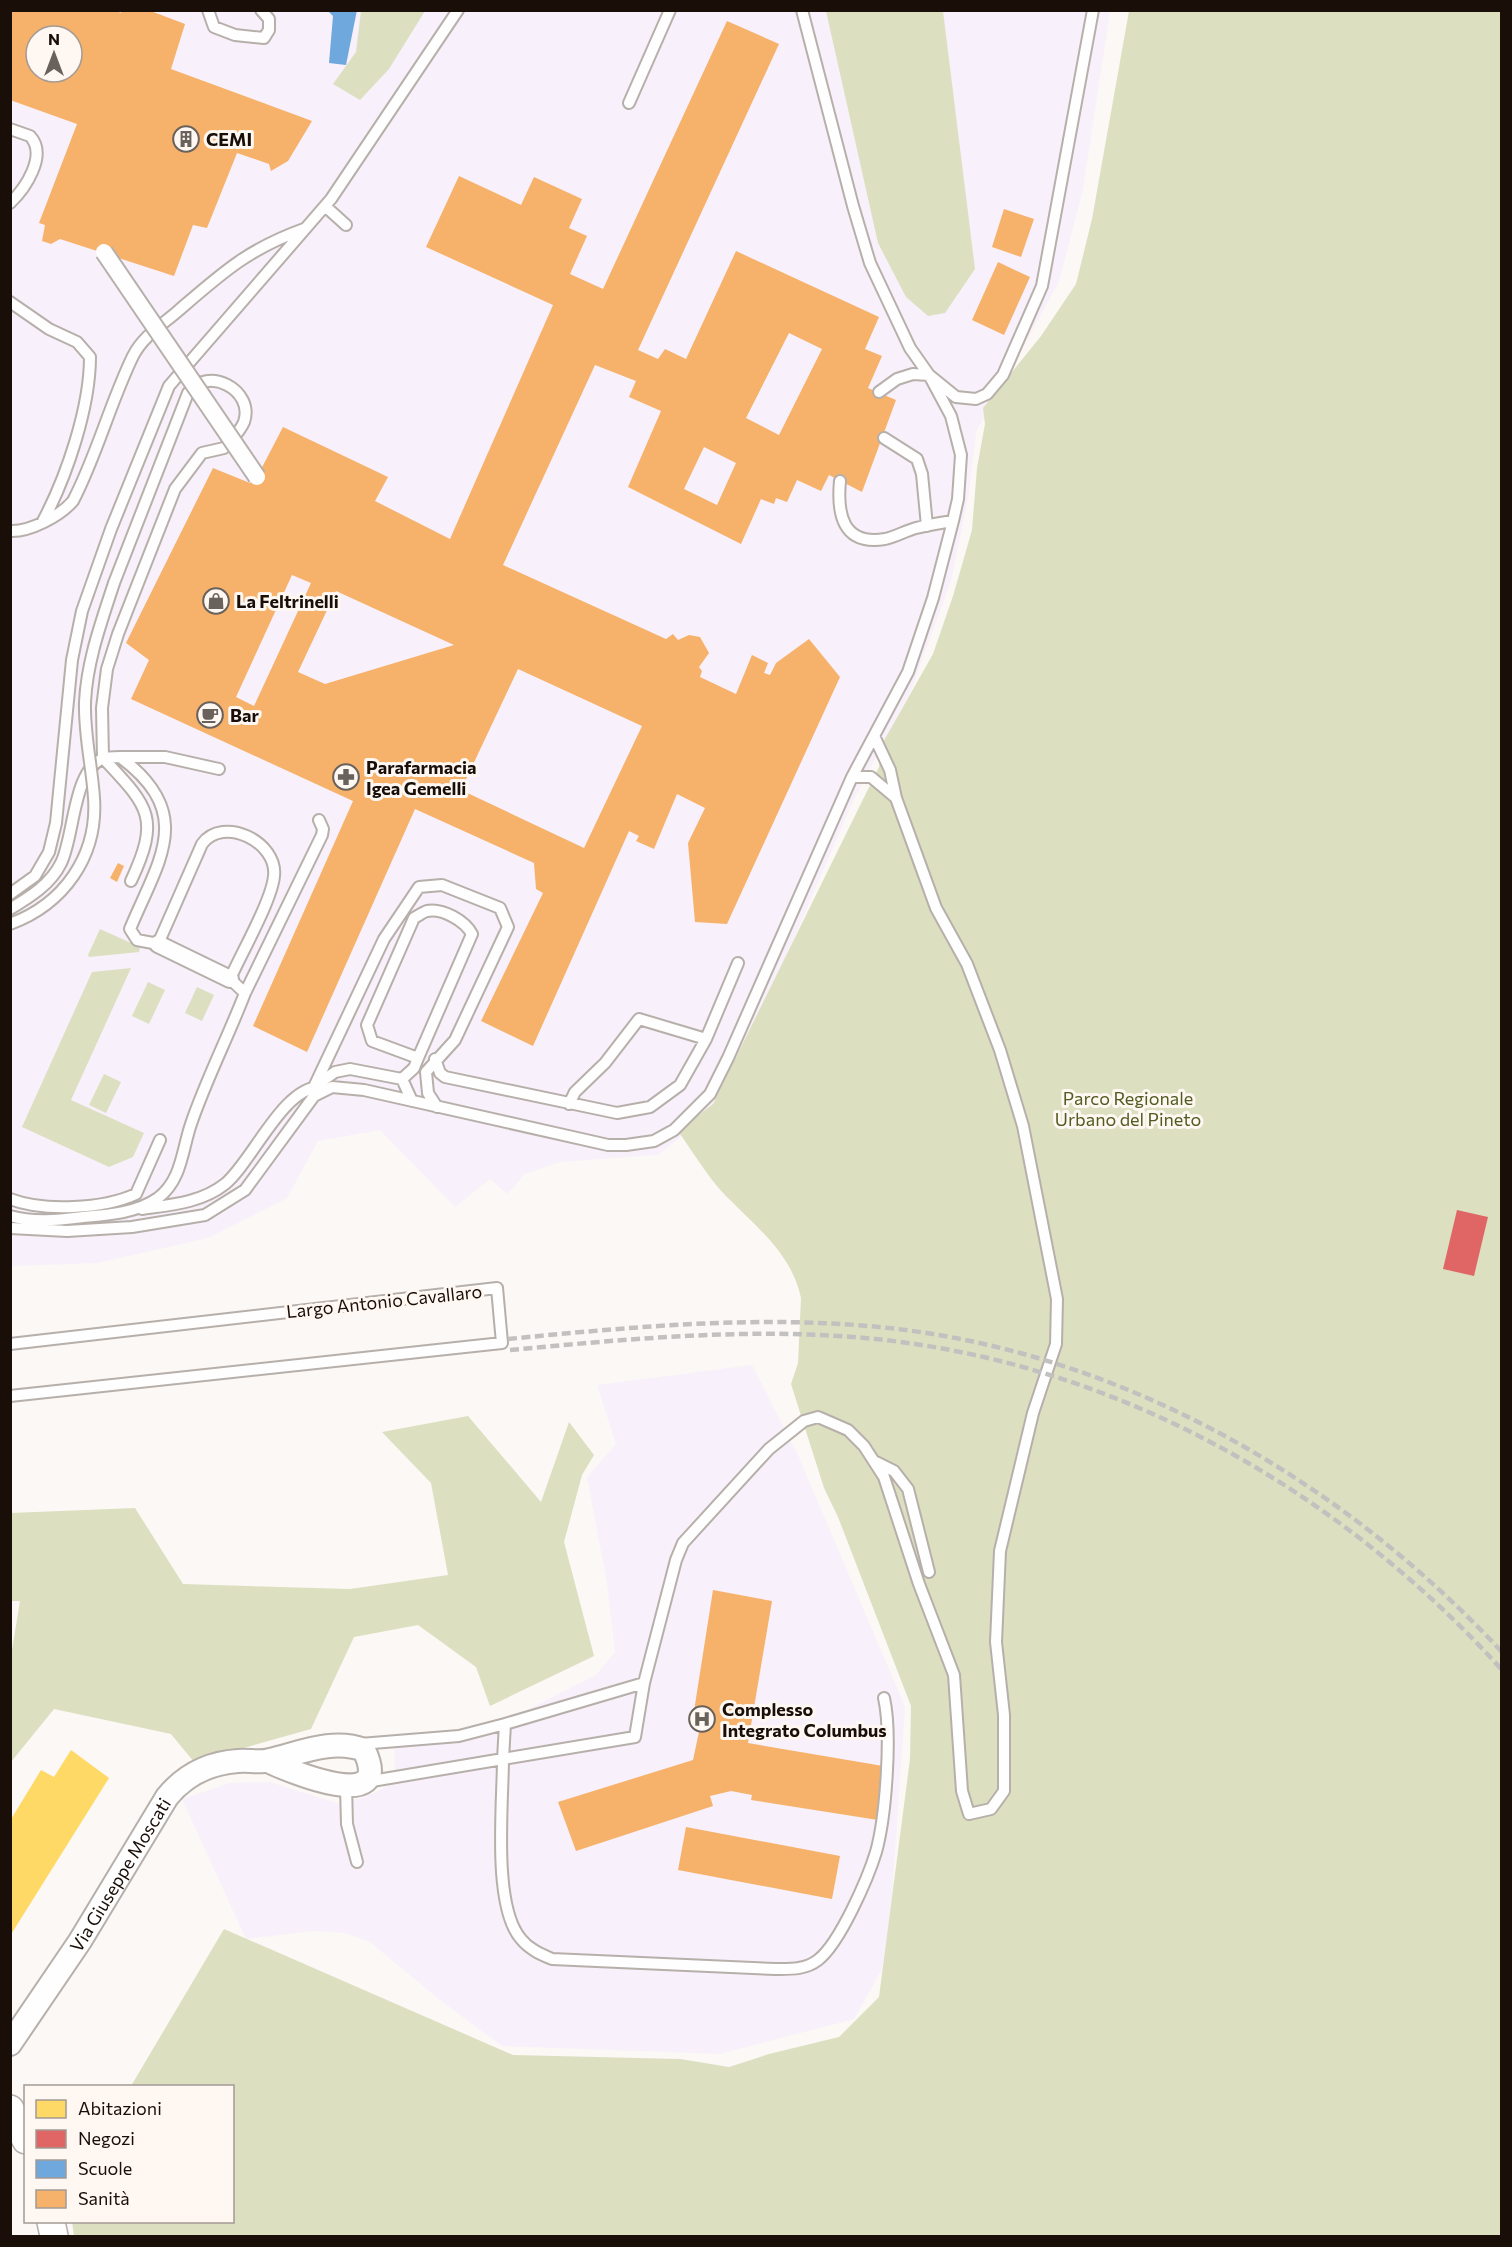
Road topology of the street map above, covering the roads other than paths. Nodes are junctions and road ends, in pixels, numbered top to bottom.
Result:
1 (208, 10) edge
2 (261, 10) edge
3 (458, 10) edge
4 (670, 10) edge
5 (802, 10) edge
6 (1093, 10) edge
7 (628, 103) dead end
8 (10, 129) edge
9 (10, 203) edge
10 (325, 206) junction
11 (346, 225) dead end
12 (305, 229) junction
13 (104, 252) dead end
14 (10, 302) edge
15 (929, 375) junction
16 (879, 392) dead end
17 (884, 438) dead end
18 (257, 477) dead end
19 (840, 481) dead end
20 (43, 520) junction
21 (953, 520) junction
22 (927, 526) junction
23 (10, 531) edge
24 (874, 736) junction
25 (120, 757) junction
26 (103, 758) junction
27 (219, 769) dead end
28 (852, 777) junction
29 (896, 798) junction
30 (319, 820) dead end
31 (131, 880) dead end
32 (10, 894) edge
33 (10, 909) edge
34 (10, 924) edge
35 (158, 944) junction
36 (738, 963) dead end
37 (230, 979) junction
38 (245, 993) junction
39 (706, 1039) junction
40 (418, 1058) junction
41 (435, 1059) junction
42 (402, 1079) junction
43 (314, 1087) junction
44 (332, 1087) junction
45 (412, 1101) junction
46 (569, 1104) junction
47 (437, 1107) junction
48 (160, 1140) dead end
49 (10, 1199) edge
50 (129, 1211) junction
51 (10, 1216) edge
52 (10, 1228) edge
53 (10, 1344) edge
54 (10, 1396) edge
55 (873, 1461) junction
56 (929, 1572) dead end
57 (644, 1683) junction
58 (884, 1698) dead end
59 (506, 1725) junction
60 (350, 1745) junction
61 (503, 1759) junction
62 (268, 1761) junction
63 (354, 1784) junction
64 (357, 1862) dead end
65 (10, 2044) edge
66 (10, 2109) edge
67 (24, 2136) edge

1 - 2 lane
3 - 10 lane
4 - 7 lane
5 - 15 lane
6 - 15 lane
8 - 9 lane
10 - 11 lane
10 - 12 lane
12 - 20 lane
12 - 32 lane
13 - 18 street, bridge
14 - 20 lane
15 - 16 lane
15 - 21 lane
17 - 22 lane
19 - 22 lane
20 - 23 lane
21 - 22 lane
21 - 24 lane
24 - 28 lane
24 - 29 lane
25 - 26 lane
25 - 27 lane
25 - 35 lane
26 - 31 lane
26 - 33 lane
26 - 34 lane, bridge
28 - 29 lane
28 - 47 lane
29 - 55 lane
30 - 38 lane
35 - 37 street
35 - 37 lane
36 - 39 lane
37 - 38 lane
38 - 50 lane
39 - 46 lane
39 - 46 lane
40 - 40 lane
40 - 42 lane
41 - 43 lane
41 - 46 lane
41 - 47 lane
42 - 43 lane
42 - 45 lane
43 - 44 lane
43 - 50 lane
44 - 45 lane
44 - 52 lane
45 - 47 lane
48 - 49 lane
50 - 51 lane
53 - 54 lane, Largo Antonio Cavallaro
55 - 56 lane
55 - 57 lane
57 - 59 lane
57 - 61 lane
58 - 61 lane
59 - 60 lane
59 - 61 lane
60 - 62 street, Via Giuseppe Moscati
60 - 63 street
61 - 63 lane
62 - 63 street, Via Giuseppe Moscati
62 - 65 street, Via Giuseppe Moscati
63 - 64 lane
66 - 67 street

